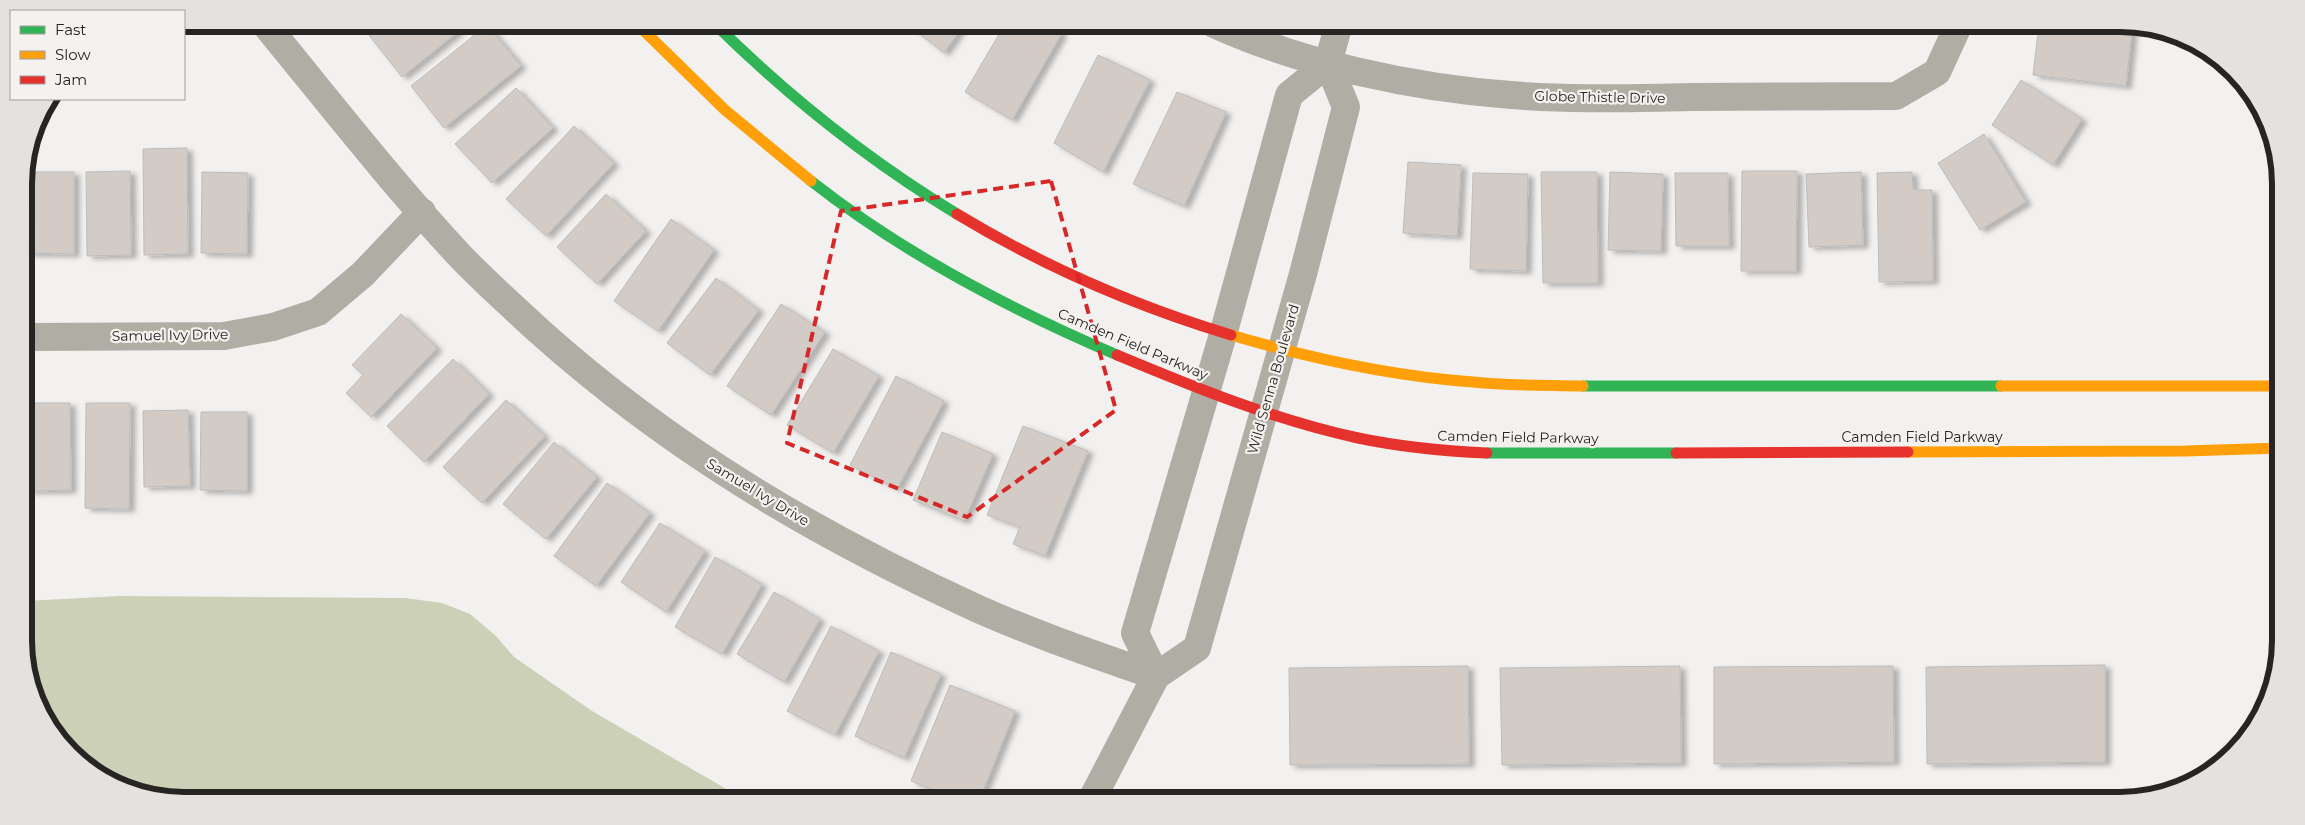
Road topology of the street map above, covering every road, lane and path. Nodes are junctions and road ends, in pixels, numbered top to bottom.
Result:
1 (273, 33) edge
2 (646, 33) edge
3 (725, 33) edge
4 (1236, 33) edge
5 (1336, 33) edge
6 (1955, 33) edge
7 (1328, 63) junction
8 (422, 212) junction
9 (1224, 332) junction
10 (33, 337) edge
11 (1282, 348) junction
12 (2272, 386) edge
13 (1206, 391) junction
14 (1264, 412) junction
15 (2272, 448) edge
16 (1156, 676) junction
17 (1096, 792) edge

1 - 8 street, Samuel Ivy Drive
2 - 13 street, Camden Field Parkway
3 - 9 street
4 - 7 street, Globe Thistle Drive
5 - 7 street
6 - 7 street, Globe Thistle Drive
7 - 9 street
7 - 11 street, Wild Senna Boulevard
8 - 10 street, Samuel Ivy Drive
8 - 16 street, Samuel Ivy Drive
9 - 11 street
9 - 13 street
11 - 12 street
11 - 14 street, Wild Senna Boulevard
13 - 14 street, Camden Field Parkway
13 - 16 street
14 - 15 street, Camden Field Parkway
14 - 16 street, Wild Senna Boulevard
16 - 17 street, Wild Senna Boulevard

